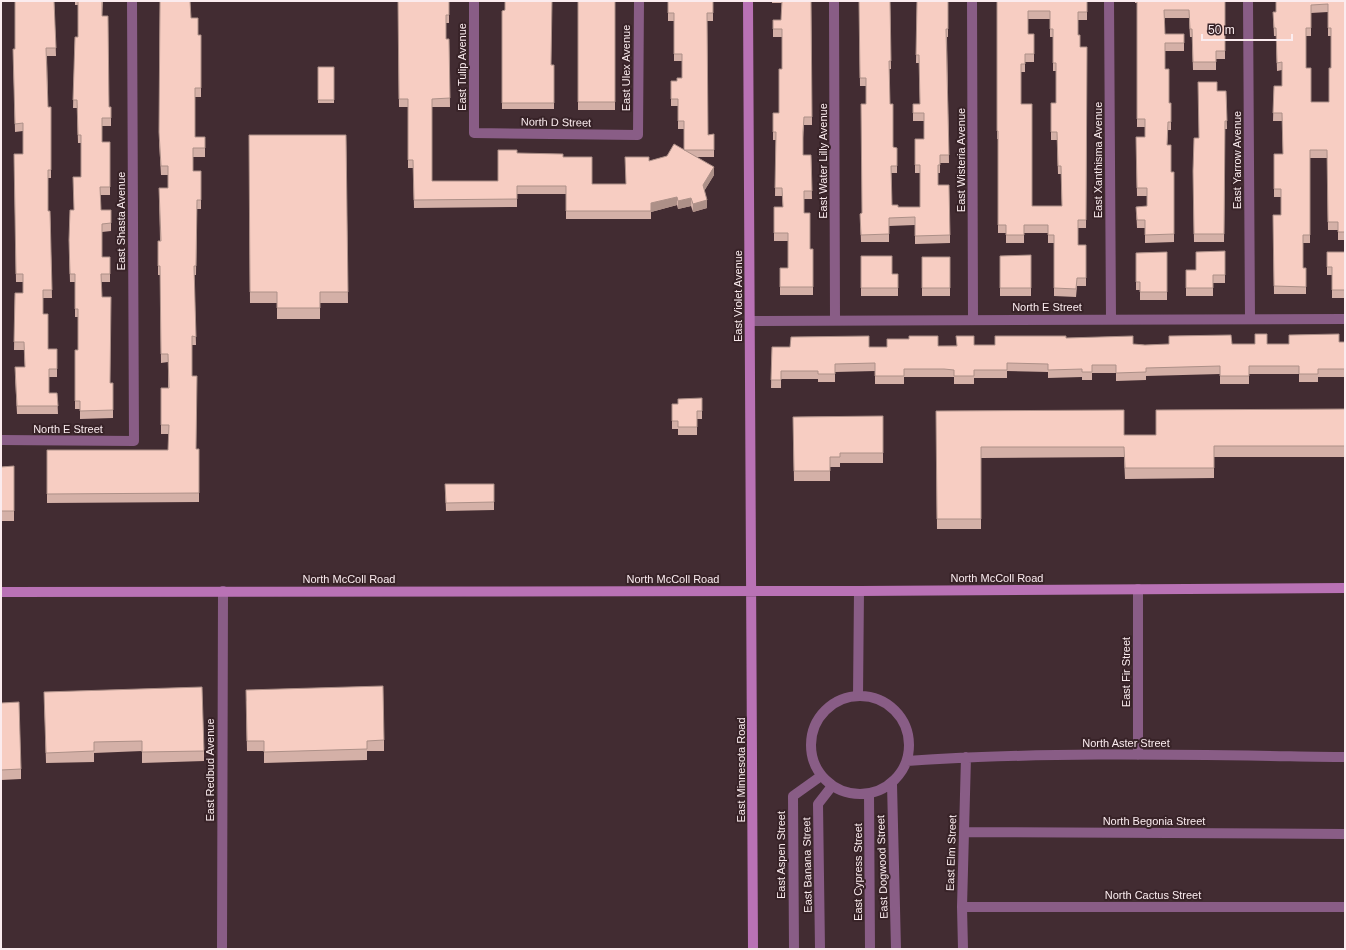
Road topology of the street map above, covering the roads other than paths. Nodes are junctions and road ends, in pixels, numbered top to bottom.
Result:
1 (132, 1) edge
2 (474, 1) edge
3 (639, 1) edge
4 (748, 1) edge
5 (834, 1) edge
6 (972, 1) edge
7 (1109, 1) edge
8 (1248, 1) edge
9 (474, 133) joint
10 (638, 135) joint
11 (1111, 319) junction
12 (1250, 319) junction
13 (1345, 319) edge
14 (835, 320) junction
15 (973, 320) junction
16 (750, 321) junction
17 (1, 440) edge
18 (134, 441) joint
19 (1345, 588) edge
20 (1138, 589) junction
21 (223, 591) junction
22 (752, 591) junction
23 (859, 591) junction
24 (1, 592) edge
25 (858, 696) junction
26 (1138, 754) junction
27 (966, 757) junction
28 (1345, 757) edge
29 (907, 761) junction
30 (822, 776) junction
31 (892, 784) junction
32 (832, 786) junction
33 (869, 794) junction
34 (964, 832) junction
35 (1345, 834) edge
36 (962, 907) junction
37 (1345, 907) edge
38 (222, 949) edge
39 (753, 949) edge
40 (794, 949) edge
41 (820, 949) edge
42 (870, 949) edge
43 (896, 949) edge
44 (963, 949) edge

1 - 18 street, East Shasta Avenue
2 - 9 street, East Tulip Avenue
3 - 10 street, East Ulex Avenue
4 - 16 main road, East Violet Avenue
5 - 14 street, East Water Lilly Avenue
6 - 15 street, East Wisteria Avenue
7 - 11 street, East Xanthisma Avenue
8 - 12 street, East Yarrow Avenue
9 - 10 street, North D Street
11 - 12 street, North E Street
11 - 15 street, North E Street
12 - 13 street, North E Street
14 - 15 street, North E Street
14 - 16 street, North E Street
16 - 22 main road, East Violet Avenue
17 - 18 street, North E Street
19 - 20 main road, North McColl Road
20 - 23 main road, North McColl Road
20 - 26 street, East Fir Street
21 - 22 main road, North McColl Road
21 - 24 main road, North McColl Road
21 - 38 street, East Redbud Avenue
22 - 23 main road, North McColl Road
22 - 39 main road, East Minnesota Road
23 - 25 street
25 - 29 street
25 - 30 street
26 - 27 street, North Aster Street
26 - 28 street, North Aster Street
27 - 29 street, North Aster Street
27 - 34 street, East Elm Street
29 - 31 street
30 - 32 street
30 - 40 street, East Aspen Street
31 - 33 street
31 - 43 street, East Dogwood Street
32 - 33 street
32 - 41 street, East Banana Street
33 - 42 street, East Cypress Street
34 - 35 street, North Begonia Street
34 - 36 street, East Elm Street
36 - 37 street, North Cactus Street
36 - 44 street, East Elm Street

